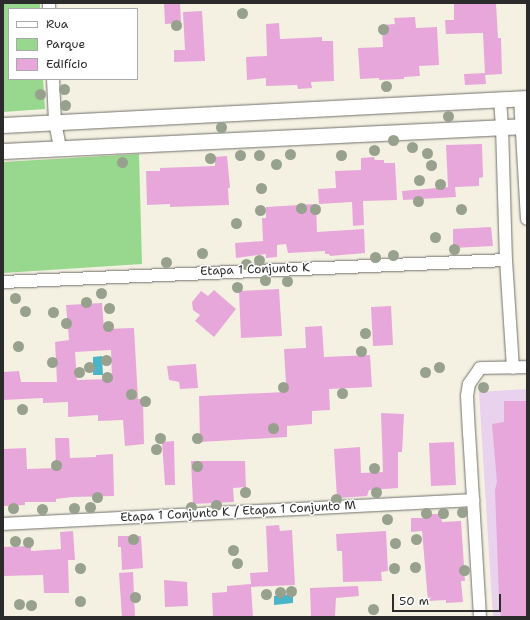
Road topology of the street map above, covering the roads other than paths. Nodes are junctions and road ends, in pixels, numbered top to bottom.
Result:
1 (53, 80) edge
2 (524, 98) edge
3 (500, 99) junction
4 (55, 122) junction
5 (3, 125) edge
6 (525, 126) edge
7 (502, 127) junction
8 (60, 148) junction
9 (3, 151) edge
10 (527, 219) edge
11 (506, 260) junction
12 (3, 282) edge
13 (527, 367) edge
14 (513, 368) junction
15 (473, 500) junction
16 (3, 524) edge
17 (480, 617) edge

1 - 4 street
2 - 3 street
2 - 6 street
3 - 4 street
3 - 7 street
4 - 5 street
4 - 8 street
6 - 7 street
6 - 10 street
7 - 8 street
7 - 11 street
8 - 9 street
11 - 12 street, Etapa 1 Conjunto K
11 - 14 street
13 - 14 street
14 - 15 street
15 - 16 street, Etapa 1 Conjunto K / Etapa 1 Conjunto M
15 - 17 street

